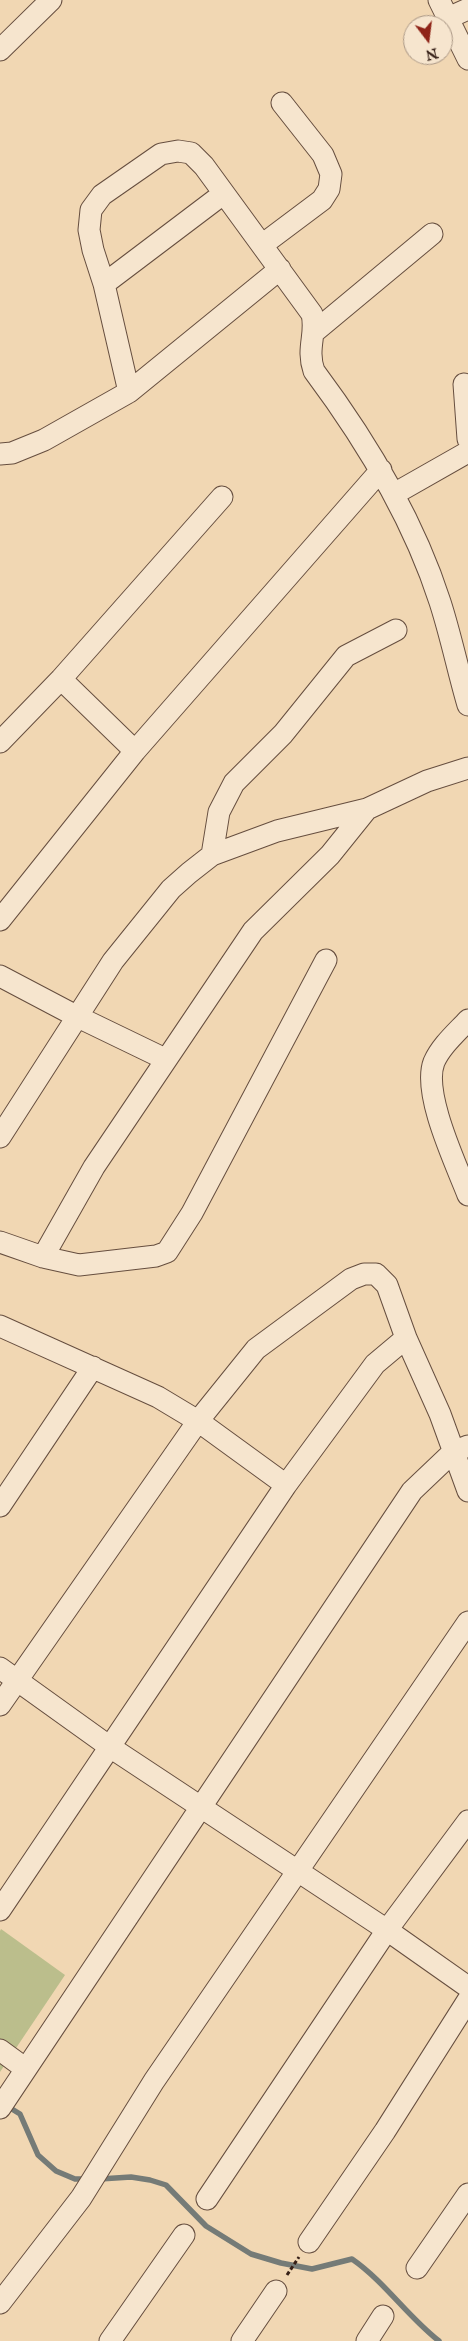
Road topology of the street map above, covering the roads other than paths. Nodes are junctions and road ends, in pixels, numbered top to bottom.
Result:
1 (51, 0) edge
2 (444, 9) edge
3 (468, 9) edge
4 (0, 50) edge
5 (468, 59) edge
6 (282, 103) dead end
7 (223, 194) junction
8 (432, 234) dead end
9 (262, 246) junction
10 (280, 270) junction
11 (104, 284) junction
12 (312, 333) junction
13 (464, 384) dead end
14 (129, 392) junction
15 (468, 439) edge
16 (468, 452) edge
17 (0, 454) edge
18 (381, 470) junction
19 (394, 494) junction
20 (222, 497) dead end
21 (396, 630) dead end
22 (61, 678) junction
23 (468, 706) edge
24 (0, 742) edge
25 (135, 751) junction
26 (468, 768) edge
27 (367, 809) junction
28 (212, 855) junction
29 (0, 920) edge
30 (326, 960) dead end
31 (0, 976) edge
32 (76, 1016) junction
33 (468, 1020) edge
34 (166, 1059) junction
35 (0, 1137) edge
36 (468, 1195) edge
37 (0, 1242) edge
38 (43, 1256) junction
39 (0, 1326) edge
40 (406, 1338) junction
41 (93, 1367) junction
42 (198, 1421) junction
43 (460, 1449) edge
44 (286, 1485) junction
45 (468, 1490) edge
46 (0, 1506) edge
47 (468, 1622) edge
48 (9, 1674) edge
49 (0, 1705) edge
50 (110, 1747) junction
51 (200, 1807) junction
52 (468, 1820) edge
53 (296, 1871) junction
54 (0, 1910) edge
55 (386, 1930) junction
56 (468, 1987) edge
57 (468, 2000) edge
58 (0, 2050) edge
59 (26, 2069) junction
60 (5, 2101) edge
61 (468, 2194) edge
62 (206, 2199) dead end
63 (184, 2235) dead end
64 (304, 2249) road end
65 (417, 2268) dead end
66 (281, 2284) road end
67 (0, 2304) edge
68 (384, 2316) dead end
69 (110, 2341) edge
70 (242, 2341) edge
71 (367, 2341) edge

1 - 4 street
2 - 3 street
2 - 5 street
6 - 9 street
7 - 9 street
7 - 11 street
7 - 11 street
8 - 12 street
9 - 10 street
10 - 12 street
10 - 14 street
11 - 14 street
12 - 18 street
13 - 15 street
14 - 17 street
16 - 19 street
18 - 19 street
18 - 25 street
19 - 23 street
20 - 22 street
21 - 28 street
22 - 24 street
22 - 25 street
25 - 29 street
26 - 27 street
27 - 28 street
27 - 34 street
28 - 32 street
30 - 38 street
31 - 32 street
32 - 34 street
32 - 35 street
33 - 36 street
34 - 38 street
37 - 38 street
39 - 41 street
40 - 42 street
40 - 43 street
40 - 44 street
41 - 42 street
41 - 46 street
42 - 44 street
42 - 48 street
43 - 45 street
43 - 51 street
44 - 50 street
47 - 53 street
48 - 49 street
48 - 50 street
50 - 51 street
50 - 54 street
51 - 53 street
51 - 59 street
52 - 55 street
53 - 55 street
53 - 67 street
55 - 56 street
55 - 62 street
57 - 64 street
58 - 59 street
59 - 60 street
61 - 65 street
63 - 69 street
66 - 70 street
68 - 71 street

